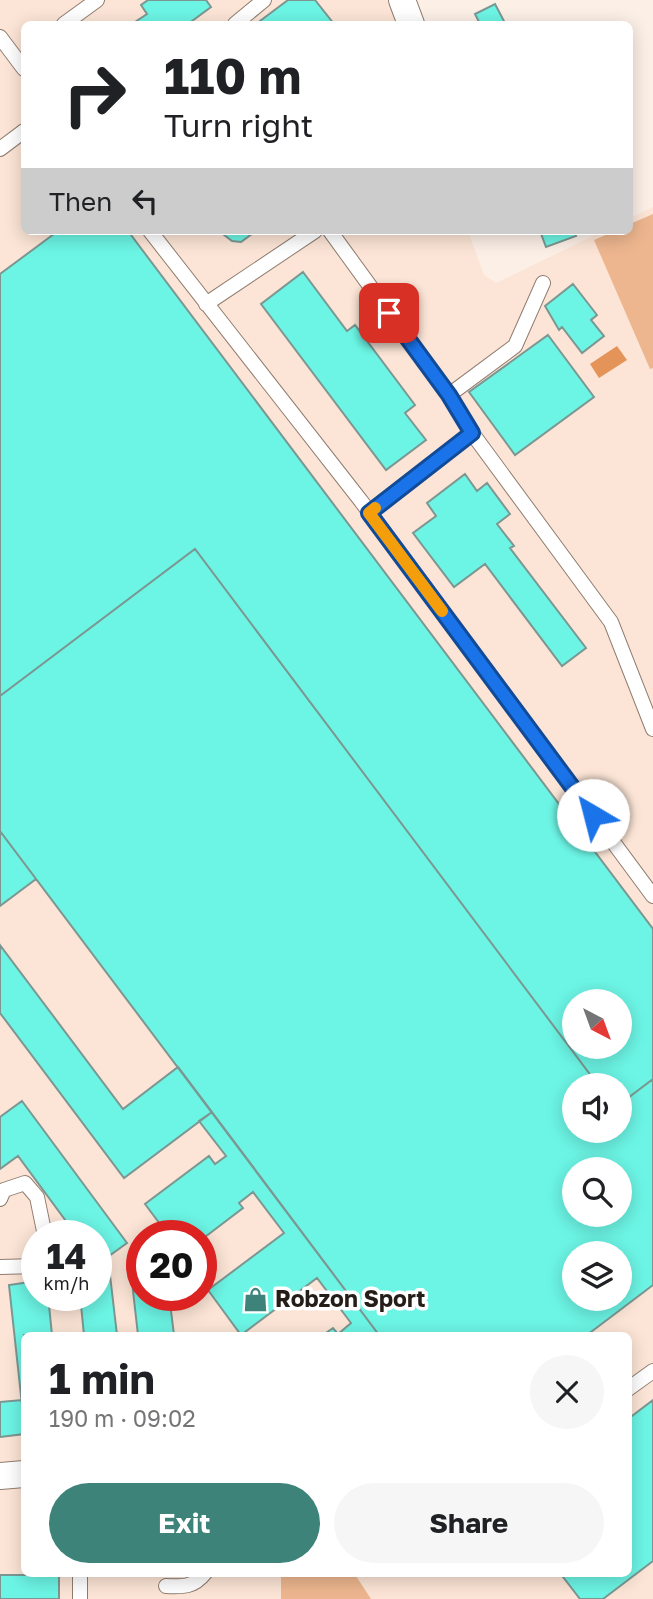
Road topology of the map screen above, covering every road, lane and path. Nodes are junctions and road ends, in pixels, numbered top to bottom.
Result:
1 (97, 0) edge
2 (264, 0) edge
3 (402, 0) edge
4 (68, 21) edge
5 (239, 21) edge
6 (410, 21) edge
7 (0, 37) edge
8 (21, 59) edge
9 (21, 133) edge
10 (0, 149) edge
11 (153, 235) edge
12 (309, 235) edge
13 (333, 235) edge
14 (543, 284) dead end
15 (206, 304) junction
16 (449, 395) junction
17 (472, 433) junction
18 (369, 513) junction
19 (653, 729) edge
20 (653, 896) edge
21 (0, 1199) edge
22 (42, 1220) edge
23 (21, 1266) edge
24 (0, 1267) edge
25 (653, 1371) edge
26 (632, 1386) edge
27 (21, 1474) edge
28 (0, 1476) edge
29 (80, 1577) edge
30 (202, 1577) edge
31 (166, 1586) dead end
32 (80, 1599) edge

1 - 4 lane
2 - 5 lane
3 - 6 street
7 - 8 lane
9 - 10 lane
11 - 15 lane
12 - 15 lane
13 - 16 lane
14 - 16 lane
15 - 18 lane
16 - 17 lane
17 - 18 lane
17 - 19 lane
18 - 20 lane
21 - 22 lane
23 - 24 lane
25 - 26 lane
27 - 28 street
29 - 32 lane
30 - 31 lane

